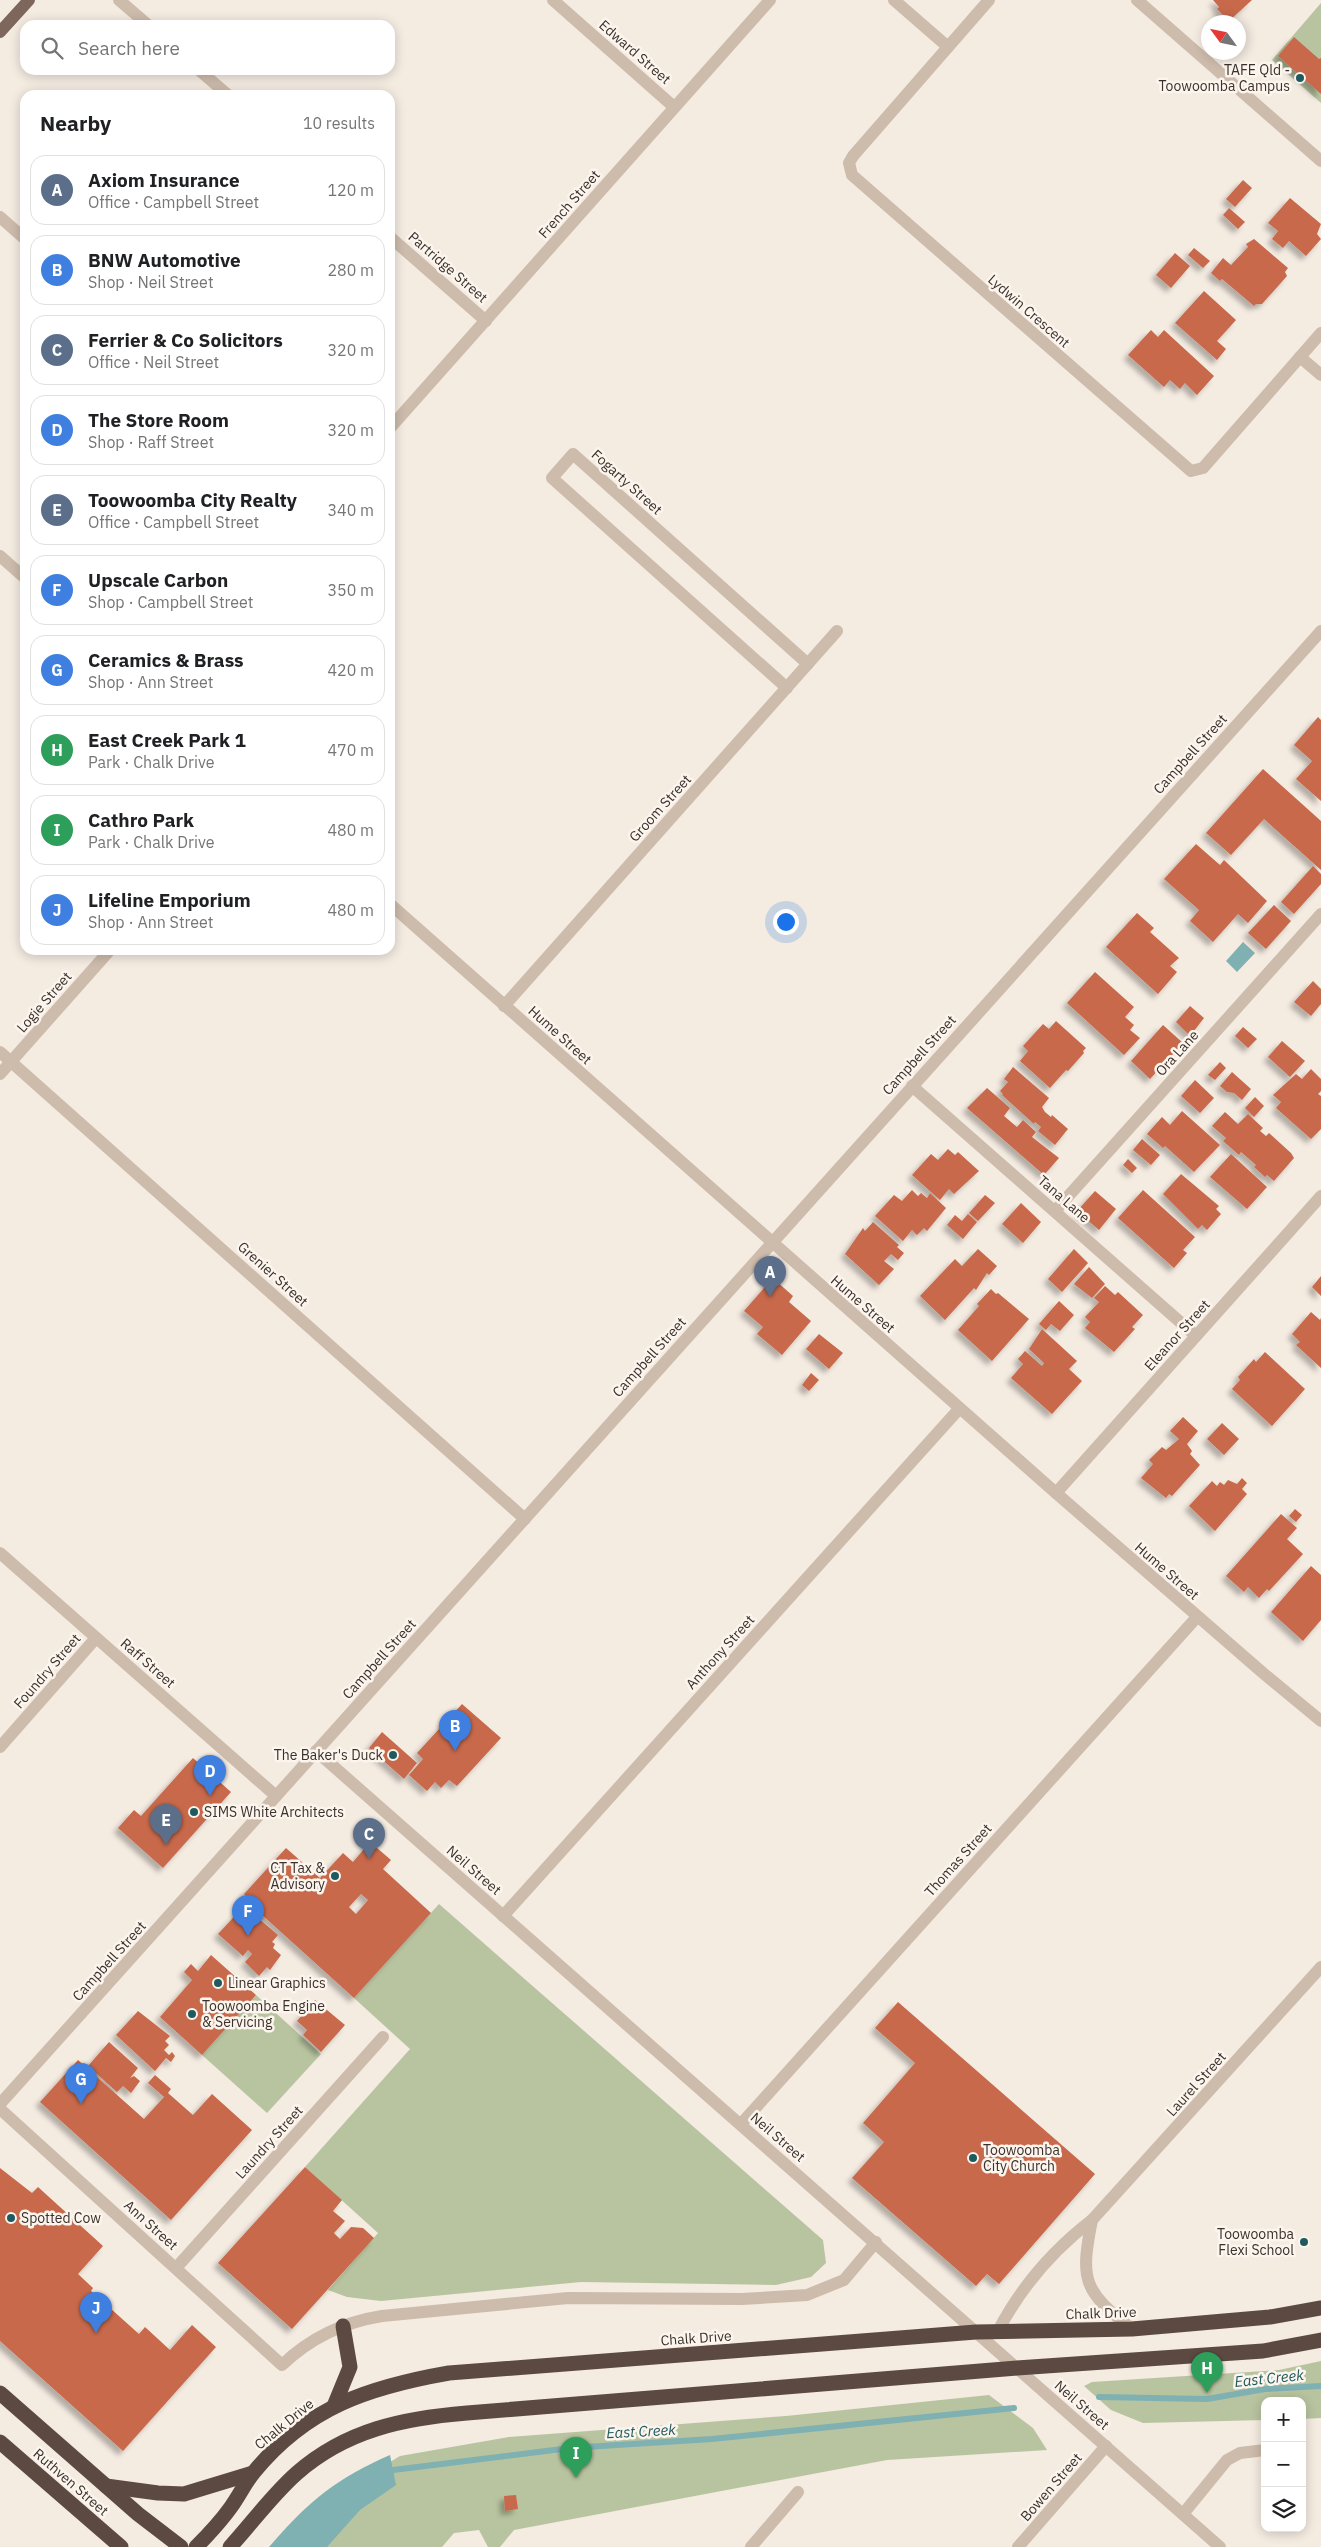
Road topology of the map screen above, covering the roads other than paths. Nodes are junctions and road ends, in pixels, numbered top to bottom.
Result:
1 (29, 0) edge
2 (119, 0) edge
3 (553, 0) edge
4 (770, 0) edge
5 (894, 0) edge
6 (989, 0) edge
7 (1137, 0) edge
8 (142, 20) edge
9 (0, 32) edge
10 (948, 47) junction
11 (205, 75) edge
12 (222, 90) edge
13 (674, 107) junction
14 (1321, 161) edge
15 (0, 217) edge
16 (20, 235) edge
17 (395, 241) edge
18 (486, 320) junction
19 (1321, 333) edge
20 (1300, 357) junction
21 (1321, 375) edge
22 (395, 422) edge
23 (0, 556) edge
24 (20, 574) edge
25 (837, 631) dead end
26 (1321, 631) edge
27 (808, 664) junction
28 (787, 688) junction
29 (395, 908) edge
30 (1321, 914) edge
31 (106, 955) edge
32 (504, 1006) junction
33 (0, 1052) edge
34 (11, 1062) junction
35 (0, 1074) edge
36 (912, 1086) junction
37 (1321, 1196) edge
38 (1055, 1211) junction
39 (771, 1243) junction
40 (1196, 1336) junction
41 (959, 1409) junction
42 (1056, 1494) junction
43 (525, 1519) junction
44 (0, 1552) edge
45 (1197, 1617) junction
46 (96, 1638) junction
47 (1321, 1721) edge
48 (0, 1747) edge
49 (316, 1751) junction
50 (276, 1796) junction
51 (503, 1916) junction
52 (1321, 1967) edge
53 (384, 2037) dead end
54 (0, 2104) edge
55 (0, 2109) edge
56 (741, 2124) junction
57 (1092, 2220) junction
58 (876, 2242) junction
59 (176, 2268) junction
60 (1321, 2308) edge
61 (343, 2326) junction
62 (1132, 2328) junction
63 (998, 2331) junction
64 (976, 2332) junction
65 (1321, 2340) edge
66 (1017, 2368) junction
67 (0, 2393) edge
68 (334, 2406) junction
69 (0, 2442) edge
70 (1106, 2446) junction
71 (1261, 2451) edge
72 (253, 2473) junction
73 (106, 2486) junction
74 (798, 2492) dead end
75 (1183, 2514) junction
76 (121, 2547) edge
77 (181, 2547) edge
78 (196, 2547) edge
79 (230, 2547) edge
80 (751, 2547) edge
81 (1018, 2547) edge
82 (1220, 2547) edge

1 - 9 main road
2 - 8 street
3 - 13 street, Edward Street
4 - 13 street, French Street
5 - 10 street
6 - 10 street, Lydwin Crescent
7 - 14 street
10 - 20 street, Lydwin Crescent
11 - 12 street
13 - 18 street, French Street
15 - 16 street
17 - 18 street, Partridge Street
18 - 22 street, French Street
19 - 20 street, Lydwin Crescent
20 - 21 street
23 - 24 street
25 - 27 street, Groom Street
26 - 36 street, Campbell Street
27 - 28 street, Groom Street
27 - 28 street, Fogarty Street
28 - 32 street, Groom Street
29 - 32 street, Hume Street
30 - 38 street, Ora Lane
31 - 34 street, Logie Street
32 - 39 street, Hume Street
33 - 34 street, Grenier Street
34 - 35 street, Logie Street
34 - 43 street, Grenier Street
36 - 38 street, Tana Lane
36 - 39 street, Campbell Street
37 - 40 street, Eleanor Street
38 - 40 street, Tana Lane
39 - 41 street, Hume Street
39 - 43 street, Campbell Street
40 - 42 street, Eleanor Street
41 - 42 street, Hume Street
41 - 51 street, Anthony Street
42 - 45 street, Hume Street
43 - 49 street, Campbell Street
44 - 46 street, Raff Street
45 - 47 street, Hume Street
45 - 56 street, Thomas Street
46 - 48 street, Foundry Street
46 - 50 street, Raff Street
49 - 50 street, Campbell Street
49 - 51 street, Neil Street
50 - 54 street, Campbell Street
51 - 56 street, Neil Street
52 - 57 street, Laurel Street
53 - 59 street, Laundry Street
55 - 59 street, Ann Street
56 - 58 street, Neil Street
57 - 62 street
57 - 63 street, Laurel Street
58 - 61 street
58 - 64 street, Neil Street
59 - 61 street, Ann Street
60 - 62 highway, Chalk Drive
61 - 68 highway
62 - 63 highway, Chalk Drive
63 - 64 highway, Chalk Drive
64 - 66 street, Neil Street
64 - 68 highway, Chalk Drive
65 - 66 highway
66 - 70 street, Neil Street
66 - 79 highway
67 - 73 highway, Ruthven Street
68 - 72 highway, Chalk Drive
69 - 76 highway, Ruthven Street
70 - 75 street, Neil Street
70 - 81 street, Bowen Street
71 - 75 street
72 - 73 highway, Chalk Drive
72 - 78 highway
73 - 77 highway, Ruthven Street
74 - 80 street
75 - 82 street, Neil Street

